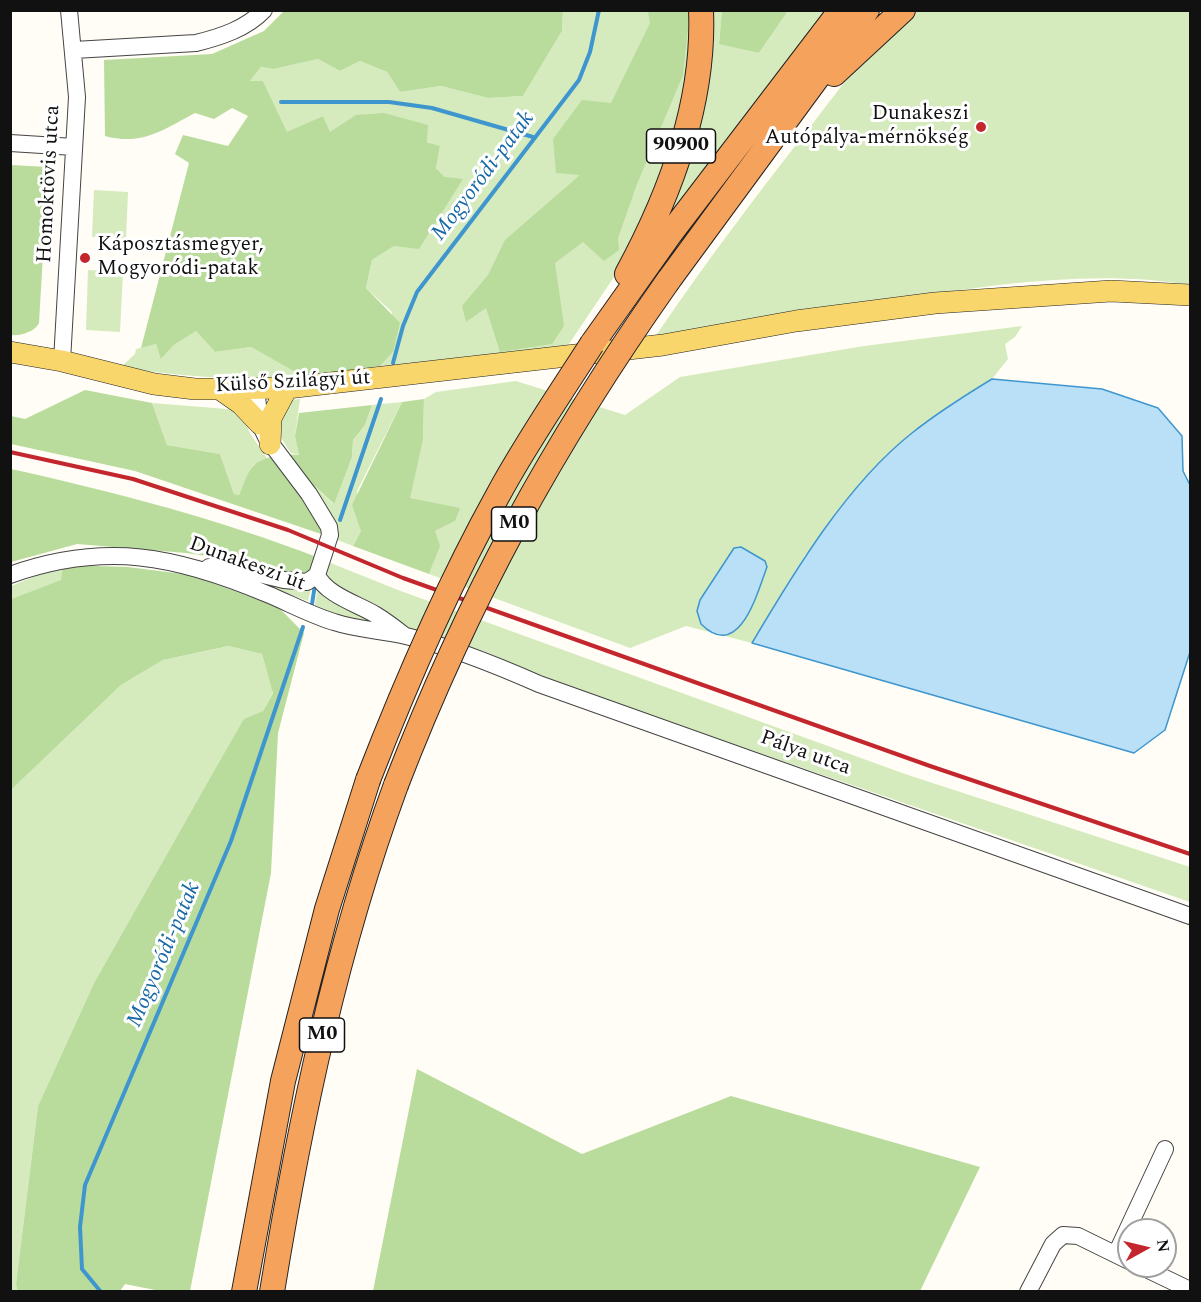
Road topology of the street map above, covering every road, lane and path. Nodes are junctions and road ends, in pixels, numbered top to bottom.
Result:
1 (69, 10) edge
2 (264, 10) edge
3 (701, 10) edge
4 (841, 10) edge
5 (867, 10) edge
6 (903, 10) edge
7 (74, 50) junction
8 (10, 143) edge
9 (74, 147) junction
10 (749, 171) junction
11 (634, 275) junction
12 (1191, 295) edge
13 (10, 352) edge
14 (62, 361) junction
15 (218, 388) junction
16 (256, 388) junction
17 (287, 388) junction
18 (260, 424) junction
19 (270, 444) junction
20 (198, 568) junction
21 (10, 575) edge
22 (317, 575) junction
23 (405, 636) junction
24 (1191, 916) edge
25 (1165, 1149) dead end
26 (1138, 1218) edge
27 (1117, 1255) edge
28 (1166, 1278) edge
29 (1191, 1290) edge
30 (244, 1292) edge
31 (272, 1292) edge
32 (1028, 1292) edge

1 - 7 street, Homoktövis utca
2 - 7 street
3 - 11 highway, 90900
4 - 11 highway, M0
5 - 10 highway, M0
6 - 10 highway
7 - 9 street, Homoktövis utca
8 - 9 street
9 - 14 street, Homoktövis utca
10 - 31 highway, M0, bridge
11 - 30 highway, M0, bridge
12 - 17 main road, Külső Szilágyi út
13 - 14 main road, Külső Szilágyi út
14 - 15 main road, Külső Szilágyi út
15 - 16 main road, Külső Szilágyi út
15 - 18 main road
16 - 17 main road, Külső Szilágyi út
16 - 18 street
17 - 19 main road
18 - 19 street
19 - 22 street
20 - 21 street, Dunakeszi út
20 - 22 street
20 - 23 street, Dunakeszi út
22 - 23 street
23 - 24 street, Pálya utca
25 - 26 street
27 - 32 street
28 - 29 street

